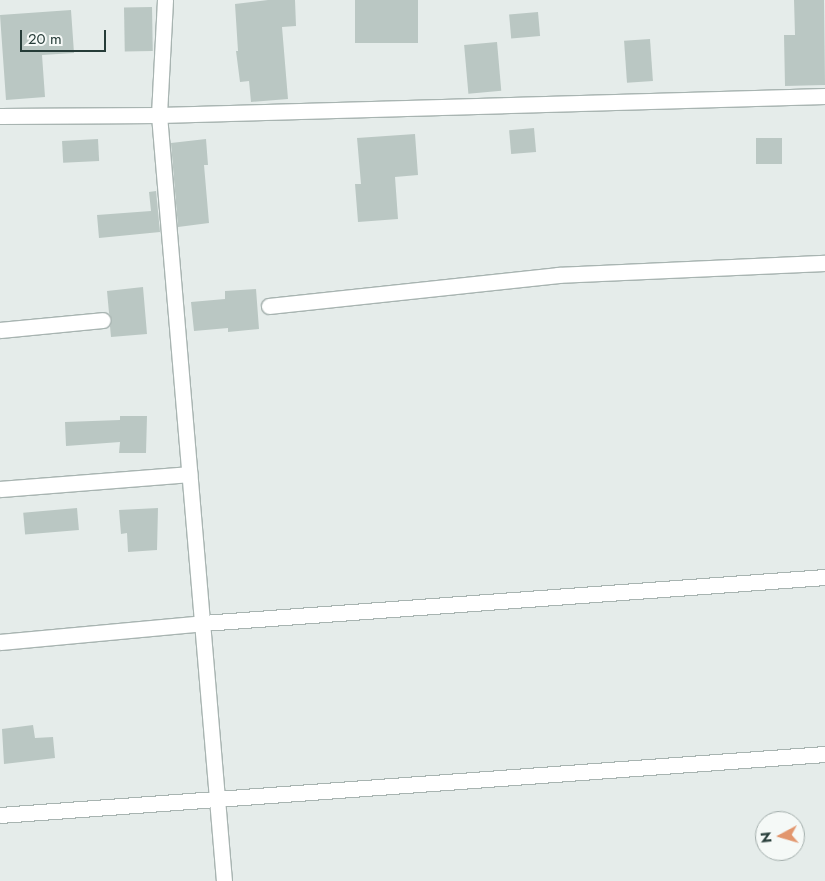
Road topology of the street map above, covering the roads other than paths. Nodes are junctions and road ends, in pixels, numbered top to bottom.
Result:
1 (165, 0) edge
2 (825, 96) edge
3 (159, 115) junction
4 (0, 116) edge
5 (825, 263) edge
6 (269, 306) dead end
7 (103, 320) dead end
8 (0, 330) edge
9 (189, 474) junction
10 (0, 489) edge
11 (825, 577) edge
12 (203, 623) junction
13 (0, 642) edge
14 (825, 754) edge
15 (217, 797) junction
16 (0, 815) edge
17 (224, 881) edge

1 - 3 street
2 - 3 street
3 - 4 street
3 - 9 street
5 - 6 street
7 - 8 street
9 - 10 street
9 - 12 street
11 - 12 street
12 - 13 street
12 - 15 street
14 - 15 street
15 - 16 street
15 - 17 street

